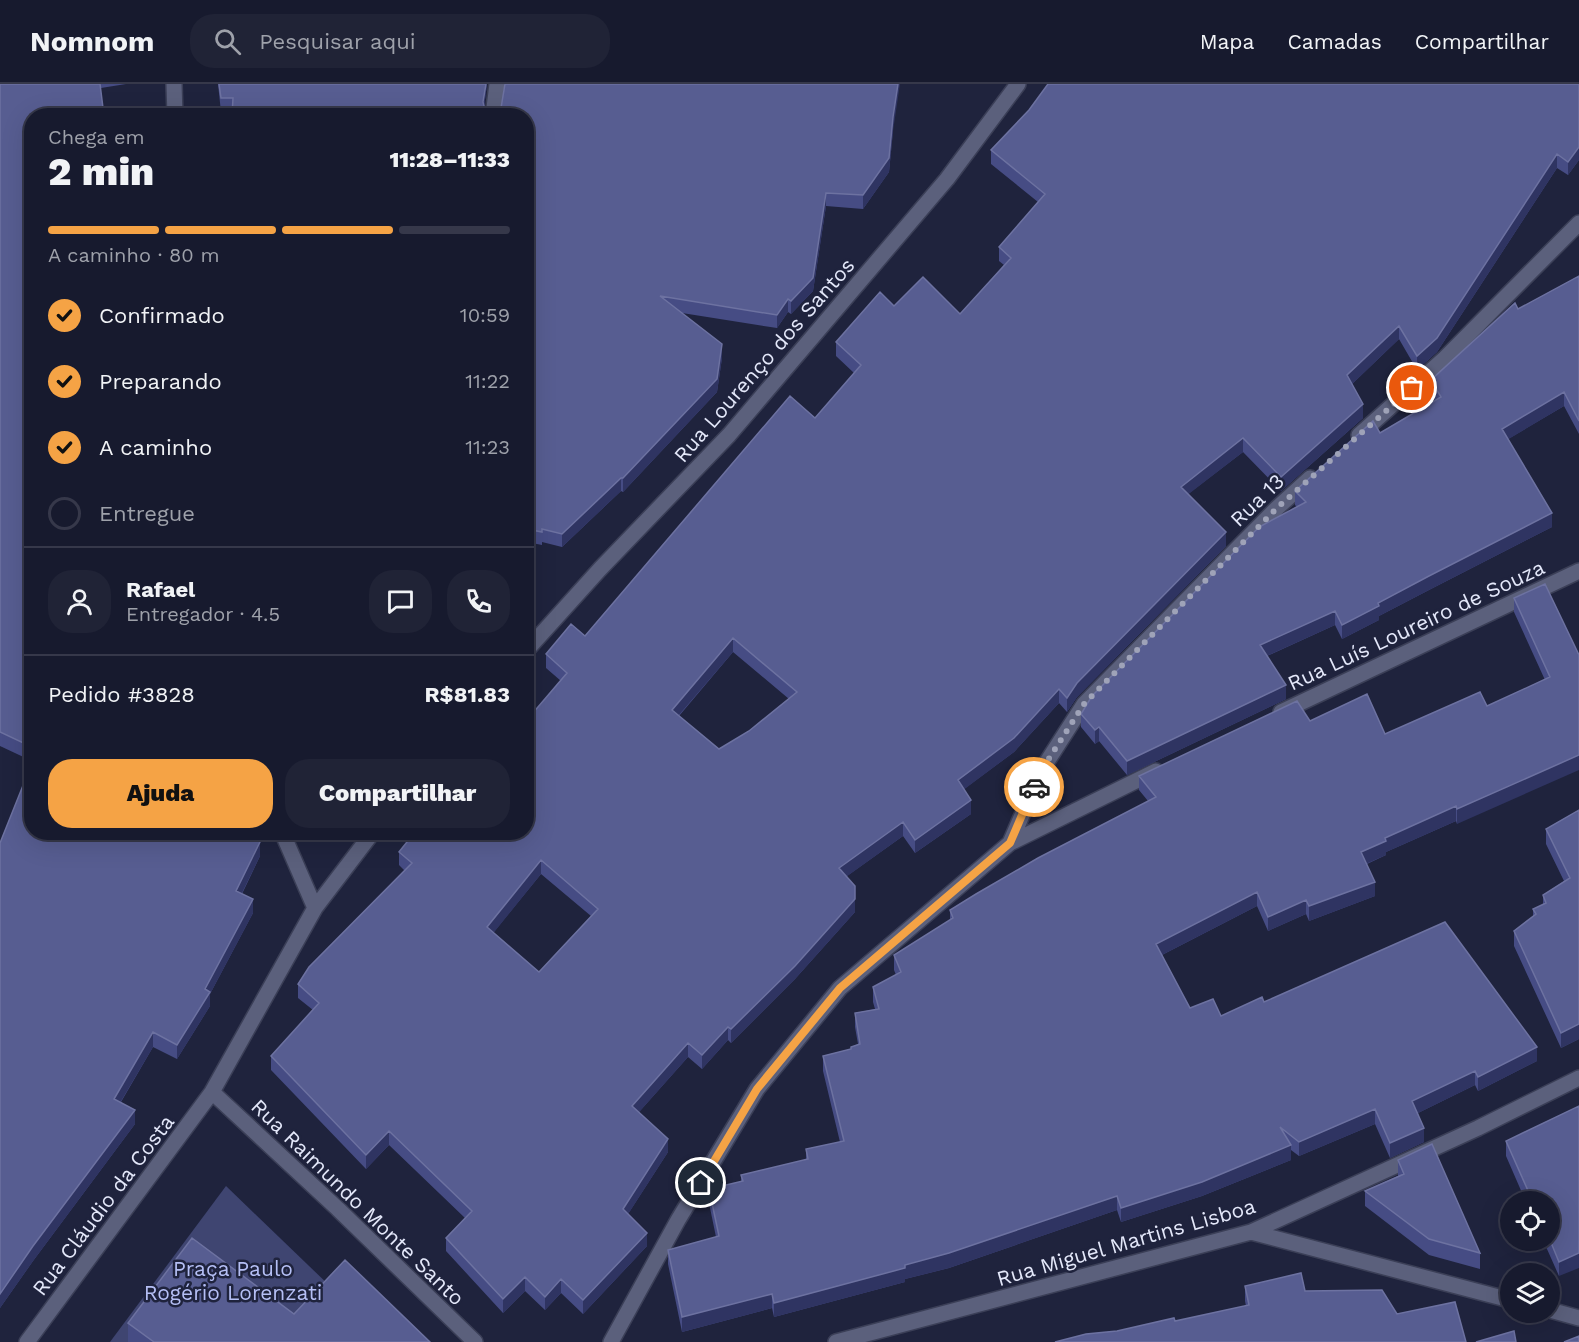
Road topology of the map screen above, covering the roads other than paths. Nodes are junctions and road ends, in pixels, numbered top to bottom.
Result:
1 (174, 84) edge
2 (497, 84) edge
3 (1018, 84) edge
4 (175, 108) edge
5 (494, 108) edge
6 (1579, 224) edge
7 (1348, 445) edge
8 (1321, 468) edge
9 (1579, 571) edge
10 (534, 642) edge
11 (1268, 718) edge
12 (1171, 764) edge
13 (285, 840) edge
14 (367, 840) edge
15 (1010, 843) junction
16 (315, 908) junction
17 (1579, 1078) edge
18 (212, 1092) junction
19 (1251, 1232) junction
20 (1500, 1297) edge
21 (1560, 1313) edge
22 (1579, 1318) edge
23 (27, 1342) edge
24 (475, 1342) edge
25 (611, 1342) edge
26 (836, 1342) edge

1 - 4 street
2 - 5 street
3 - 10 street, Rua Lourenço dos Santos
6 - 7 street
8 - 15 street, Rua 13
9 - 11 street, Rua Luís Loureiro de Souza
12 - 15 street
13 - 16 street
14 - 16 street
15 - 25 street
16 - 18 street, Rua Cláudio da Costa
17 - 19 street, Rua Miguel Martins Lisboa
18 - 23 street, Rua Cláudio da Costa
18 - 24 street, Rua Raimundo Monte Santo
19 - 20 street
19 - 26 street, Rua Miguel Martins Lisboa
21 - 22 street

